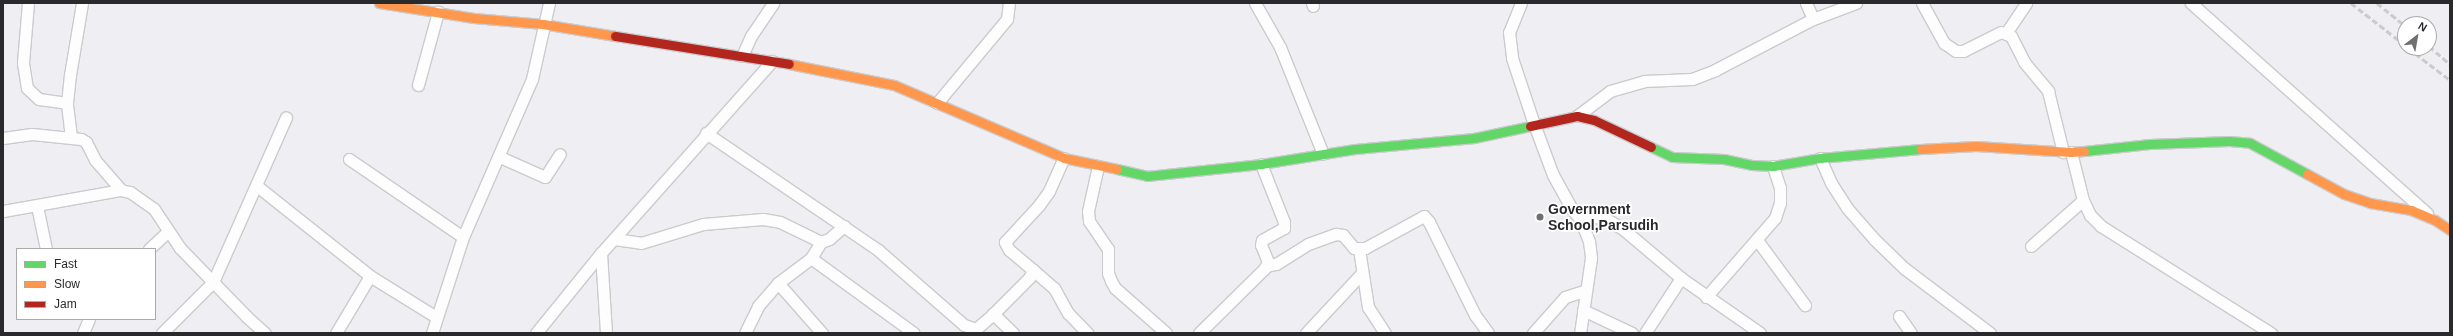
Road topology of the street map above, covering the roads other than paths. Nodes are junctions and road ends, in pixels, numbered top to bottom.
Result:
1 (28, 3) edge
2 (82, 3) edge
3 (379, 3) edge
4 (549, 3) edge
5 (773, 3) edge
6 (1009, 3) edge
7 (1255, 3) edge
8 (1521, 3) edge
9 (1806, 3) edge
10 (1856, 3) edge
11 (1922, 3) edge
12 (2026, 3) edge
13 (2191, 3) edge
14 (438, 12) junction
15 (1813, 19) junction
16 (542, 24) junction
17 (2006, 33) junction
18 (742, 56) junction
19 (772, 61) junction
20 (418, 85) dead end
21 (67, 103) junction
22 (937, 103) junction
23 (1577, 116) junction
24 (286, 117) dead end
25 (1534, 124) junction
26 (706, 133) junction
27 (71, 137) junction
28 (3, 138) edge
29 (2067, 152) junction
30 (560, 154) dead end
31 (1322, 154) junction
32 (500, 157) junction
33 (1064, 158) junction
34 (1820, 158) junction
35 (350, 159) dead end
36 (1261, 164) junction
37 (1098, 166) junction
38 (1773, 166) junction
39 (257, 186) junction
40 (121, 190) junction
41 (2083, 200) junction
42 (37, 206) junction
43 (3, 211) edge
44 (1580, 219) junction
45 (2435, 220) junction
46 (844, 226) junction
47 (2450, 230) edge
48 (167, 232) junction
49 (464, 237) junction
50 (614, 239) junction
51 (1757, 240) junction
52 (821, 242) junction
53 (2031, 246) dead end
54 (46, 248) edge
55 (150, 248) edge
56 (1359, 249) junction
57 (601, 253) junction
58 (811, 258) junction
59 (1267, 266) junction
60 (1033, 270) junction
61 (1362, 273) junction
62 (370, 276) junction
63 (1681, 278) junction
64 (213, 282) junction
65 (778, 283) junction
66 (1586, 290) junction
67 (1706, 297) junction
68 (1805, 305) dead end
69 (1583, 310) junction
70 (993, 314) junction
71 (1899, 316) dead end
72 (436, 317) junction
73 (88, 320) edge
74 (262, 332) edge
75 (83, 333) edge
76 (162, 333) edge
77 (336, 333) edge
78 (432, 333) edge
79 (536, 333) edge
80 (606, 333) edge
81 (745, 333) edge
82 (822, 333) edge
83 (914, 333) edge
84 (1012, 333) edge
85 (1087, 333) edge
86 (1166, 333) edge
87 (1199, 333) edge
88 (1306, 333) edge
89 (1385, 333) edge
90 (1488, 333) edge
91 (1533, 333) edge
92 (1580, 333) edge
93 (1632, 333) edge
94 (1645, 333) edge
95 (1760, 333) edge
96 (1911, 333) edge
97 (1990, 333) edge
98 (2271, 333) edge

1 - 21 street
2 - 21 street
3 - 14 main road
4 - 16 street
5 - 18 street
6 - 22 street
7 - 31 street
8 - 25 street
9 - 15 street
10 - 15 street
11 - 17 street
12 - 17 street
13 - 45 street
14 - 16 main road
14 - 20 street
15 - 23 street
16 - 18 main road
16 - 32 street
17 - 29 street
18 - 19 main road
19 - 22 main road
19 - 26 street
21 - 27 street
22 - 33 main road
23 - 25 main road
23 - 38 main road
24 - 39 street
25 - 31 main road
25 - 44 street
26 - 46 street
26 - 50 street
27 - 28 street
27 - 40 street
29 - 34 main road
29 - 41 street
29 - 45 main road
30 - 32 street
31 - 36 main road
32 - 49 street
33 - 37 main road
33 - 60 street
34 - 38 main road
34 - 97 street
35 - 49 street
36 - 37 main road
36 - 59 street
37 - 86 street
38 - 51 street
39 - 62 street
39 - 64 street
40 - 42 street
40 - 48 street
41 - 53 street
41 - 98 street
42 - 43 street
42 - 54 street
44 - 63 street
44 - 66 street
45 - 47 main road
46 - 52 street
46 - 70 street
48 - 55 street
48 - 64 street
49 - 72 street
50 - 52 street
50 - 57 street
51 - 67 street
51 - 68 street
52 - 58 street
56 - 59 street
56 - 61 street
56 - 90 street
57 - 79 street
57 - 80 street
58 - 65 street
58 - 83 street
59 - 87 street
60 - 70 street
60 - 85 street
61 - 88 street
61 - 89 street
62 - 72 street
62 - 77 street
63 - 67 street
63 - 94 street
64 - 74 street
64 - 76 street
65 - 81 street
65 - 82 street
66 - 69 street
66 - 91 street
67 - 95 street
69 - 92 street
69 - 93 street
70 - 84 street
71 - 96 street
72 - 78 street
73 - 75 street

